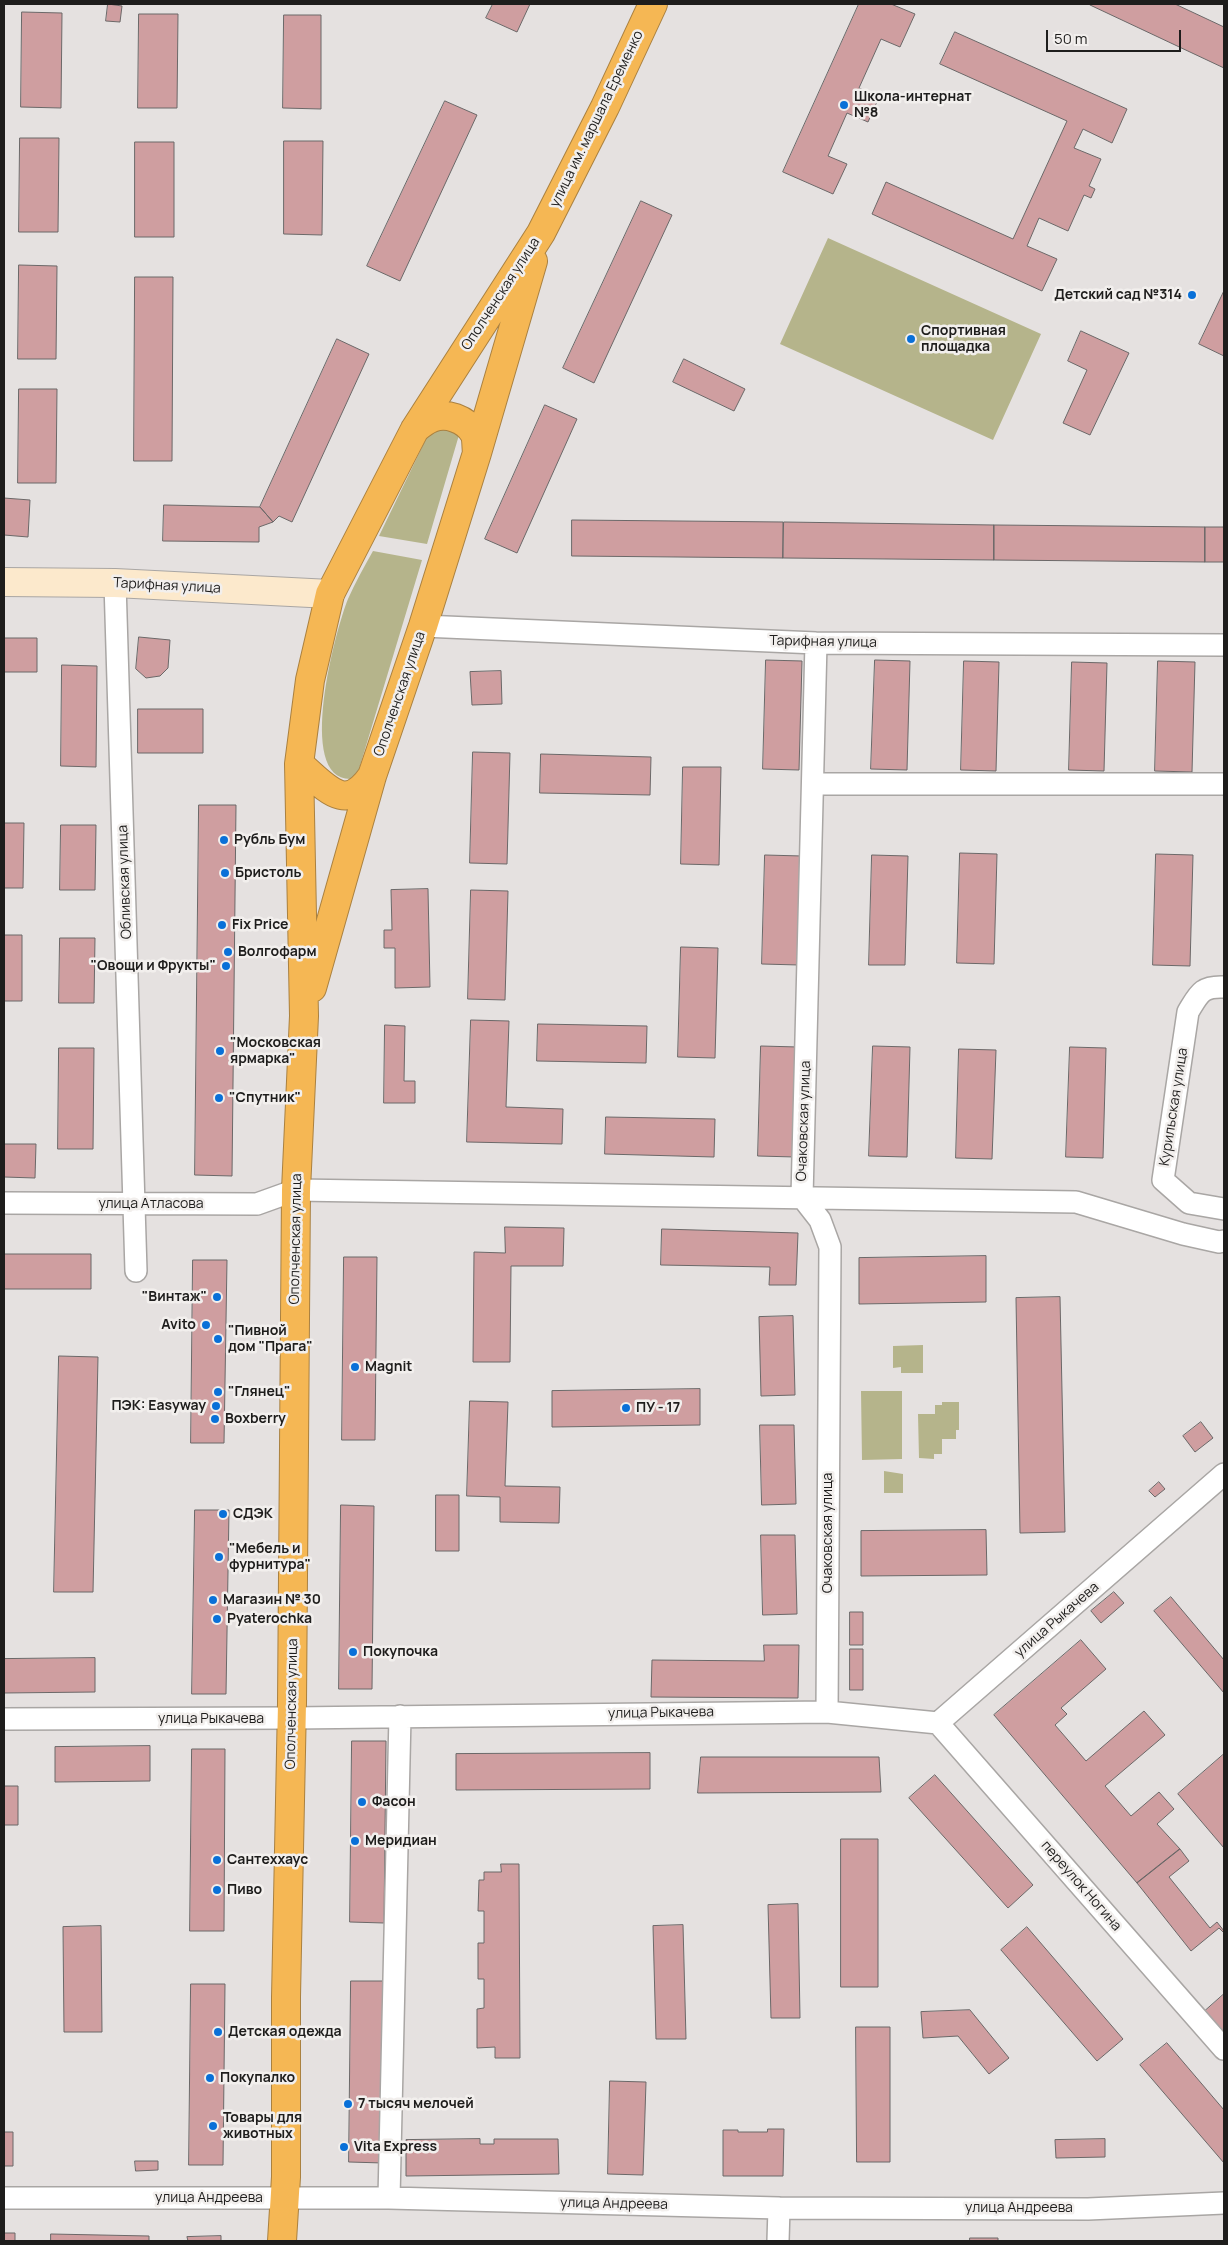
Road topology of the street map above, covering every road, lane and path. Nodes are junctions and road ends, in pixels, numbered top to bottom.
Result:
1 (653, 4) edge
2 (541, 233) junction
3 (415, 429) junction
4 (477, 453) junction
5 (4, 582) edge
6 (115, 583) junction
7 (330, 594) junction
8 (423, 626) junction
9 (816, 643) junction
10 (1224, 645) edge
11 (299, 764) junction
12 (372, 776) junction
13 (813, 784) junction
14 (1224, 784) edge
15 (1224, 988) edge
16 (304, 1016) junction
17 (296, 1190) junction
18 (802, 1197) junction
19 (4, 1203) edge
20 (135, 1203) junction
21 (1224, 1209) edge
22 (1224, 1241) edge
23 (136, 1271) dead end
24 (1224, 1474) edge
25 (828, 1712) junction
26 (400, 1716) junction
27 (292, 1718) junction
28 (4, 1719) edge
29 (938, 1723) junction
30 (1224, 2049) edge
31 (4, 2198) edge
32 (389, 2198) junction
33 (285, 2199) junction
34 (1224, 2203) edge
35 (779, 2208) junction
36 (282, 2241) edge
37 (778, 2241) edge

1 - 2 highway, улица им. маршала Еременко
2 - 3 highway, Ополченская улица
2 - 4 highway, Ополченская улица
3 - 4 highway
3 - 7 highway, Ополченская улица
4 - 8 highway, Ополченская улица
5 - 6 street, Тарифная улица
6 - 7 street, Тарифная улица
6 - 20 street, Обливская улица
7 - 11 highway, Ополченская улица
8 - 9 street, Тарифная улица
8 - 12 highway, Ополченская улица
9 - 10 street, Тарифная улица
9 - 13 street, Очаковская улица
11 - 12 highway
11 - 16 highway, Ополченская улица
12 - 16 highway, Ополченская улица
13 - 14 street
13 - 18 street, Очаковская улица
15 - 21 street, Курильская улица
16 - 17 highway, Ополченская улица
17 - 18 street
17 - 20 street, улица Атласова
17 - 27 highway, Ополченская улица
18 - 22 street
18 - 25 street, Очаковская улица
19 - 20 street, улица Атласова
20 - 23 street, Обливская улица
24 - 29 street, улица Рыкачева
25 - 26 street, улица Рыкачева
25 - 29 street, улица Рыкачева
26 - 27 street, улица Рыкачева
26 - 32 street
27 - 28 street, улица Рыкачева
27 - 33 highway, Ополченская улица
29 - 30 street, переулок Ногина
31 - 33 street, улица Андреева
32 - 33 street, улица Андреева
32 - 35 street, улица Андреева
33 - 36 highway, Ополченская улица
34 - 35 street, улица Андреева
35 - 37 street

